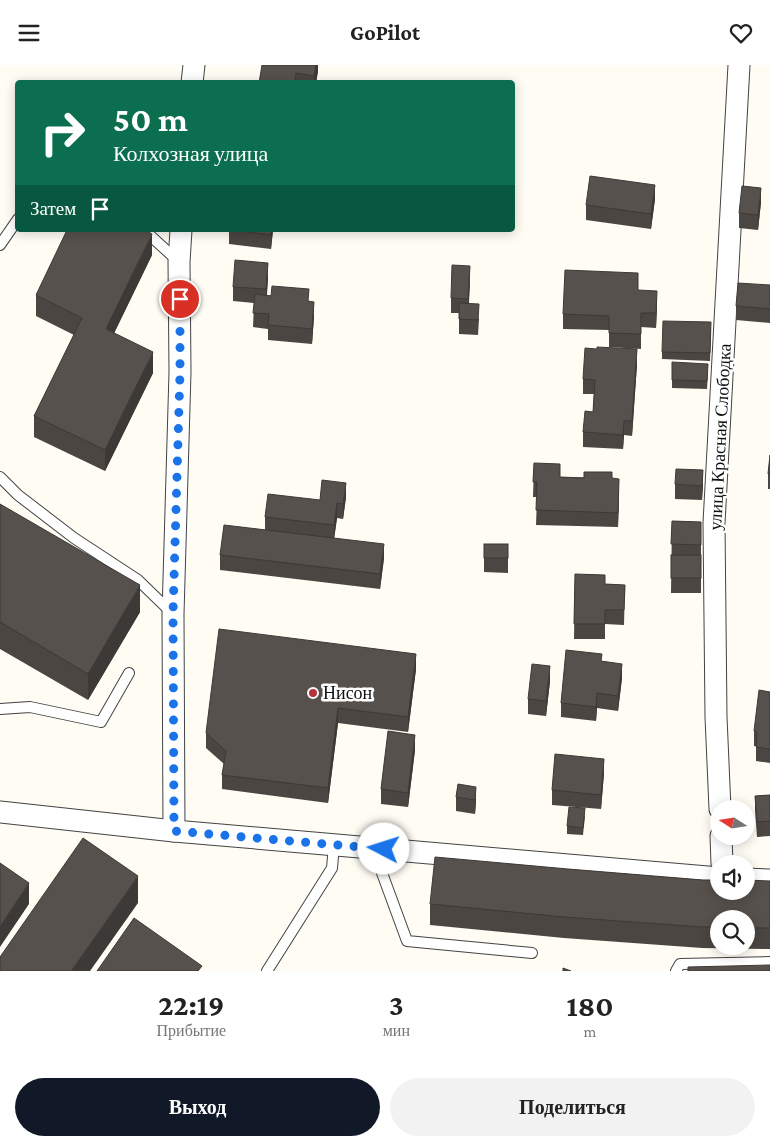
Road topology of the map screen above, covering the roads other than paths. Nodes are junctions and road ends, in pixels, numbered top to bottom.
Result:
1 (194, 65) edge
2 (739, 65) edge
3 (192, 80) edge
4 (15, 223) edge
5 (146, 232) edge
6 (181, 232) edge
7 (0, 245) edge
8 (179, 262) junction
9 (0, 477) edge
10 (173, 613) junction
11 (129, 673) dead end
12 (0, 709) edge
13 (720, 800) edge
14 (0, 811) edge
15 (174, 831) junction
16 (334, 845) junction
17 (384, 849) junction
18 (710, 877) edge
19 (755, 879) edge
20 (770, 880) edge
21 (532, 953) dead end
22 (770, 962) edge
23 (266, 971) edge
24 (676, 971) edge

1 - 3 street
2 - 13 street, улица Красная Слободка
4 - 7 lane
5 - 8 lane
6 - 8 street
8 - 10 street
9 - 10 lane
10 - 15 street
11 - 12 lane
14 - 15 street
15 - 16 street
16 - 17 street
16 - 23 lane
17 - 18 street
17 - 21 lane
19 - 20 street
22 - 24 lane

